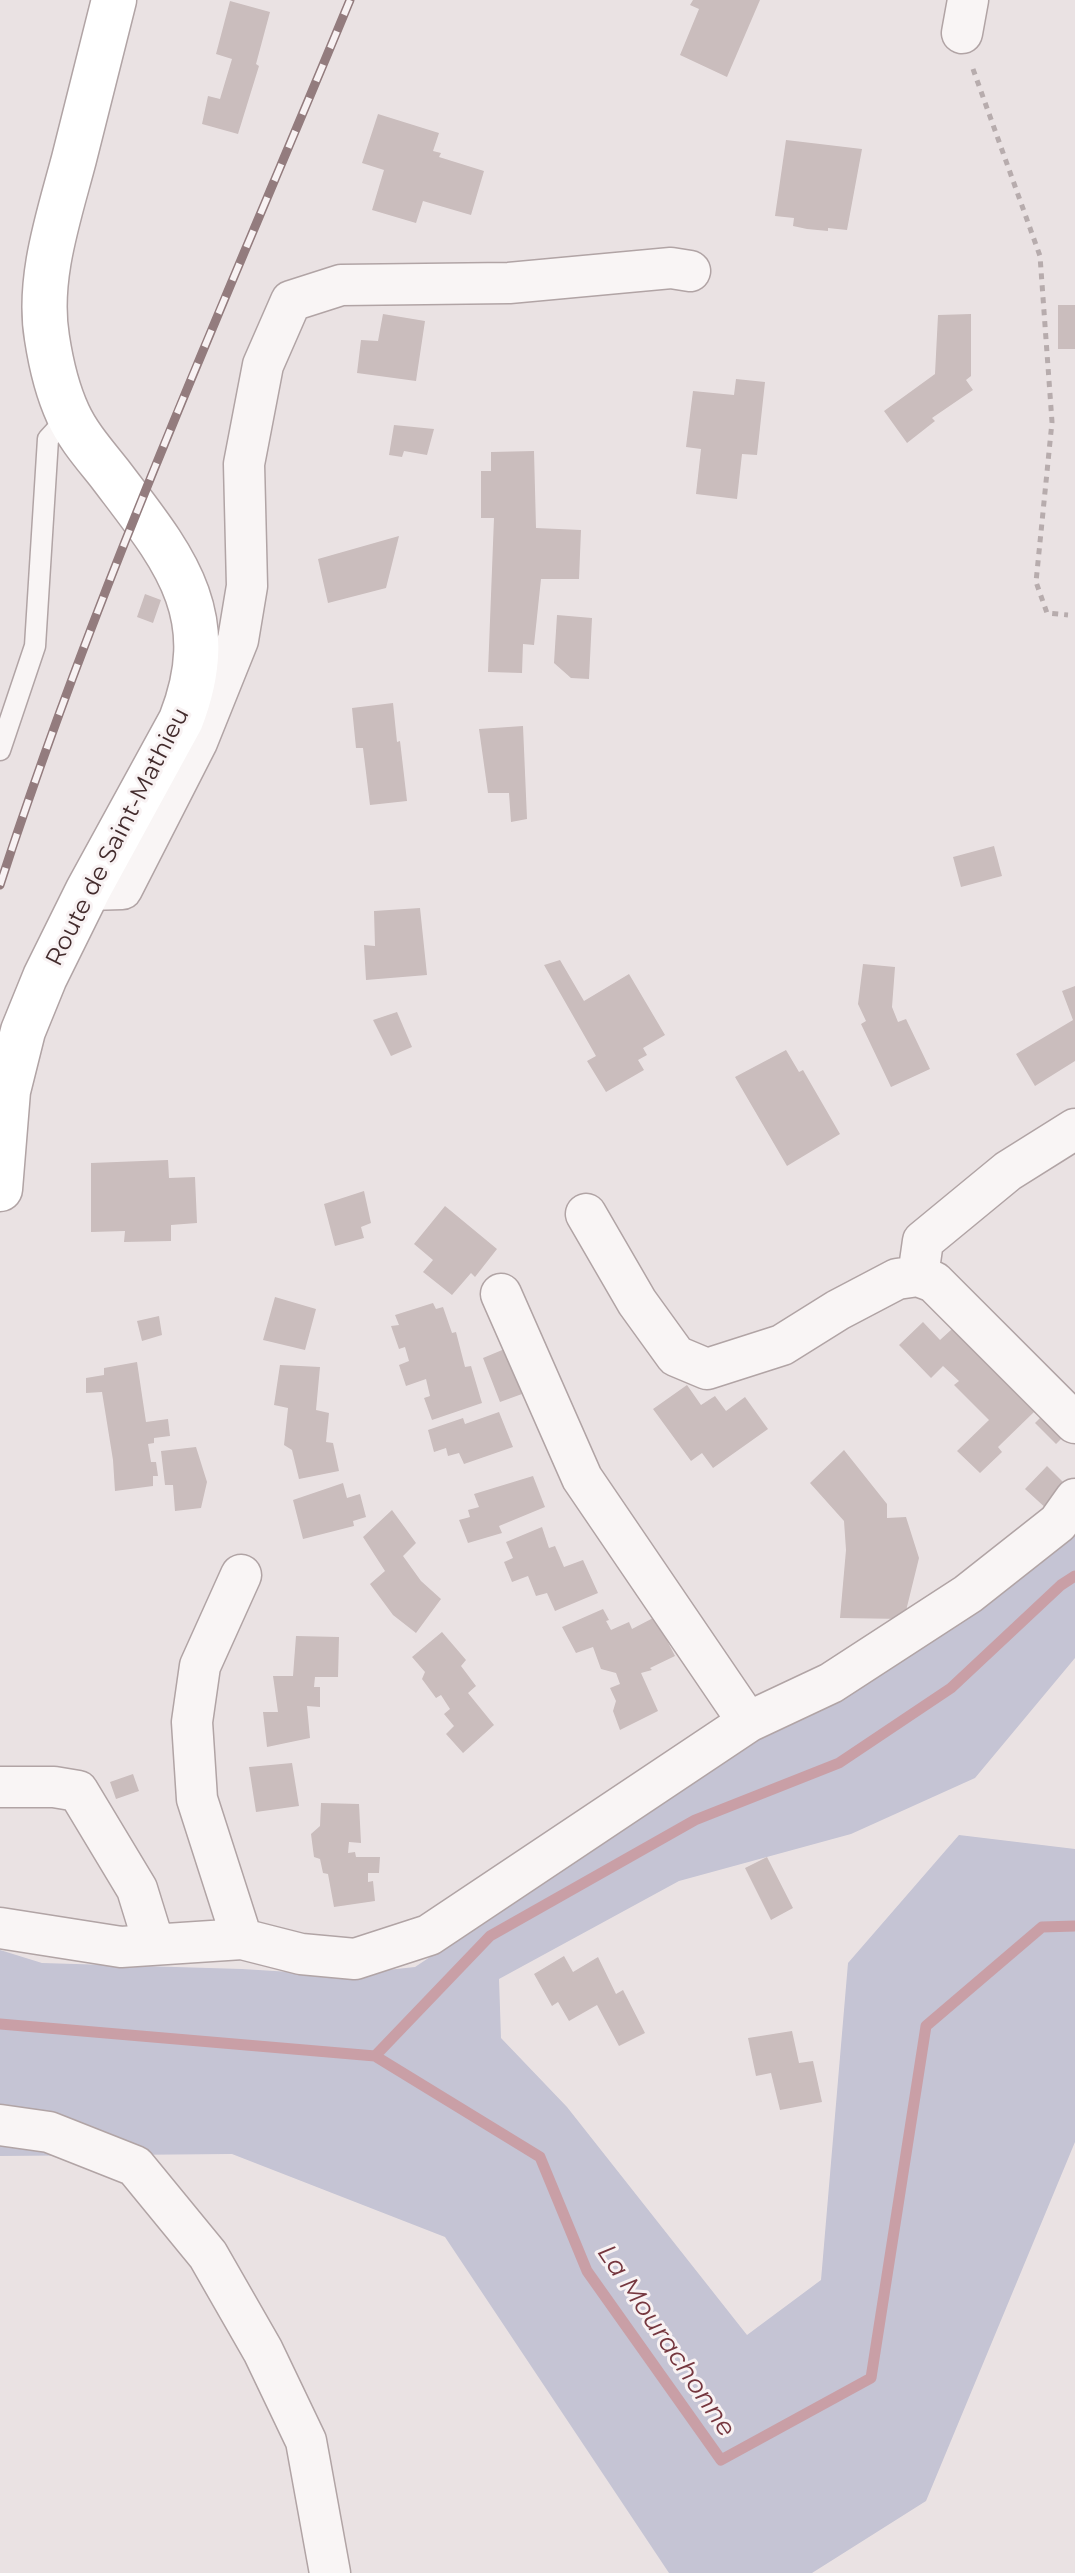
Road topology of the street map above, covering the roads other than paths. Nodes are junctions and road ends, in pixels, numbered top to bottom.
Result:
1 (114, 0) edge
2 (690, 271) dead end
3 (69, 416) junction
4 (0, 750) edge
5 (88, 890) junction
6 (1075, 1129) edge
7 (0, 1189) edge
8 (586, 1214) dead end
9 (918, 1276) junction
10 (501, 1294) dead end
11 (1075, 1423) edge
12 (1075, 1499) edge
13 (241, 1575) dead end
14 (748, 1722) junction
15 (0, 1787) edge
16 (0, 1928) edge
17 (242, 1939) junction
18 (154, 1944) junction
19 (0, 2125) edge
20 (330, 2573) edge

1 - 3 street, Route de Saint-Mathieu
2 - 5 street
3 - 4 lane
3 - 5 street, Route de Saint-Mathieu
5 - 7 street, Route de Saint-Mathieu
6 - 9 street
8 - 9 street
9 - 11 street
10 - 14 street
12 - 14 street
13 - 17 street
14 - 17 street
15 - 18 street
16 - 18 street
17 - 18 street
19 - 20 street

